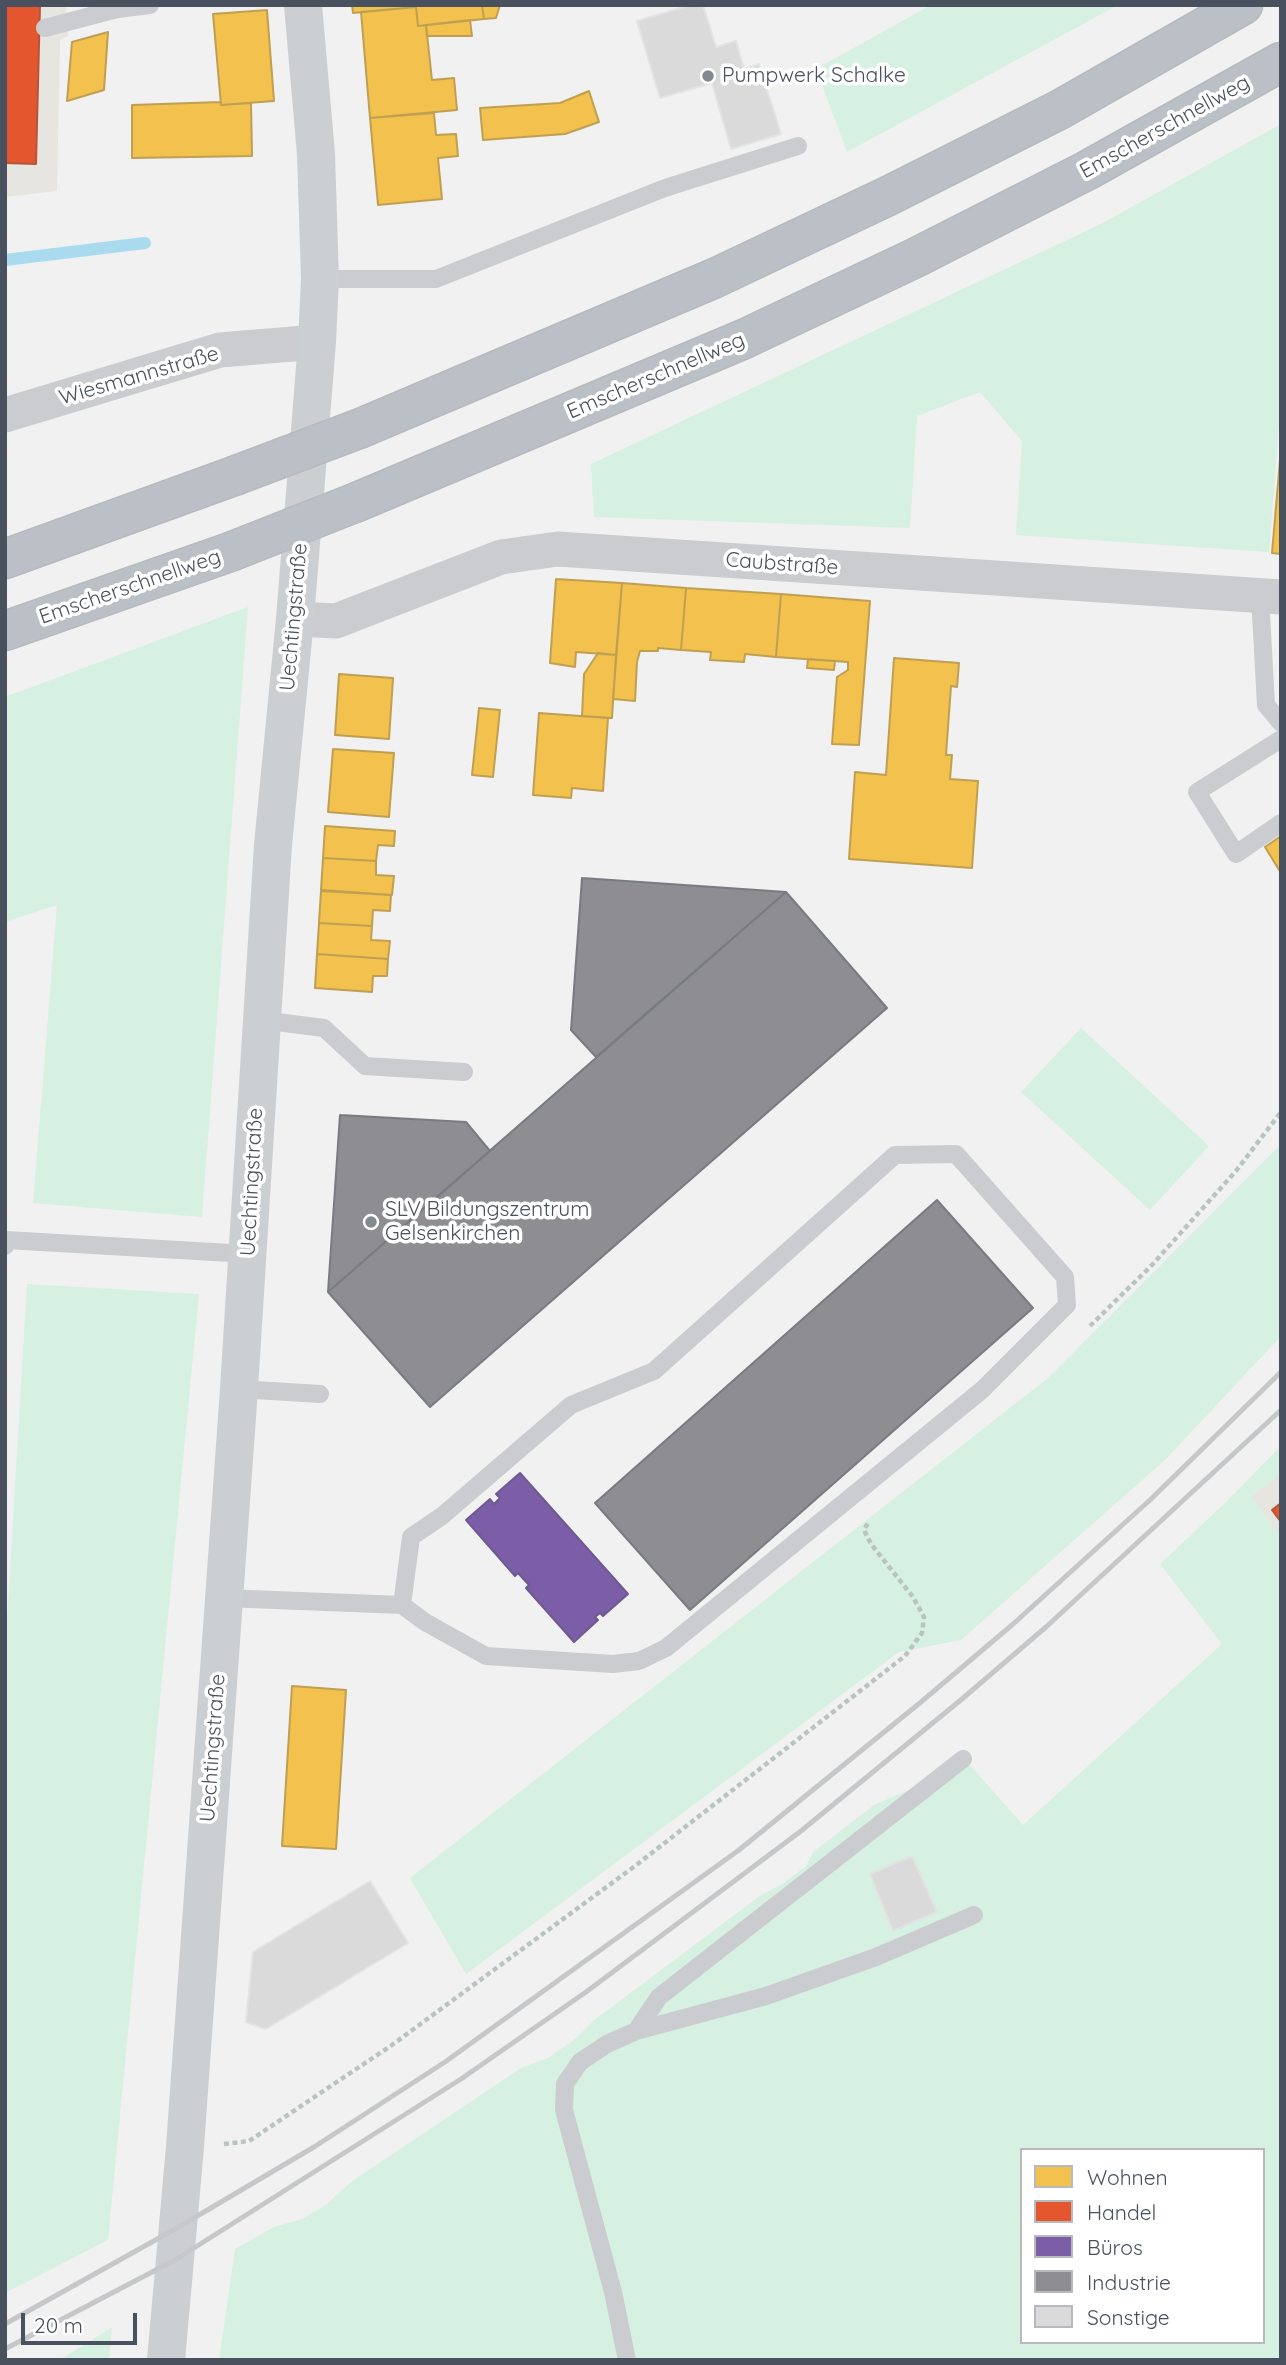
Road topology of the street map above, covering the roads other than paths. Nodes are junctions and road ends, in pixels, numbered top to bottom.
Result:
1 (150, 5) edge
2 (303, 5) edge
3 (1243, 5) edge
4 (45, 28) dead end
5 (1281, 62) edge
6 (798, 146) dead end
7 (320, 279) junction
8 (317, 342) junction
9 (5, 415) edge
10 (5, 559) edge
11 (1270, 597) edge
12 (295, 619) junction
13 (5, 631) edge
14 (1281, 723) edge
15 (1281, 739) edge
16 (1281, 823) edge
17 (261, 1020) junction
18 (464, 1072) dead end
19 (5, 1246) edge
20 (248, 1254) junction
21 (239, 1389) junction
22 (320, 1394) dead end
23 (223, 1598) junction
24 (402, 1605) junction
25 (963, 1759) dead end
26 (974, 1915) dead end
27 (636, 2031) junction
28 (166, 2360) edge
29 (627, 2360) edge

1 - 4 lane
2 - 7 street, Uechtingstraße
3 - 10 highway, bridge
5 - 13 highway, Emscherschnellweg, bridge
6 - 7 lane
7 - 8 street, Uechtingstraße
8 - 9 street, Wiesmannstraße
8 - 12 street, Uechtingstraße
11 - 12 street, Caubstraße
11 - 14 lane
12 - 17 street, Uechtingstraße
15 - 16 lane
17 - 18 lane
17 - 20 street, Uechtingstraße
19 - 20 lane
20 - 21 street, Uechtingstraße
21 - 22 lane
21 - 23 street, Uechtingstraße
23 - 24 lane
23 - 28 street, Uechtingstraße
24 - 24 lane
25 - 27 lane
26 - 27 lane
27 - 29 lane

